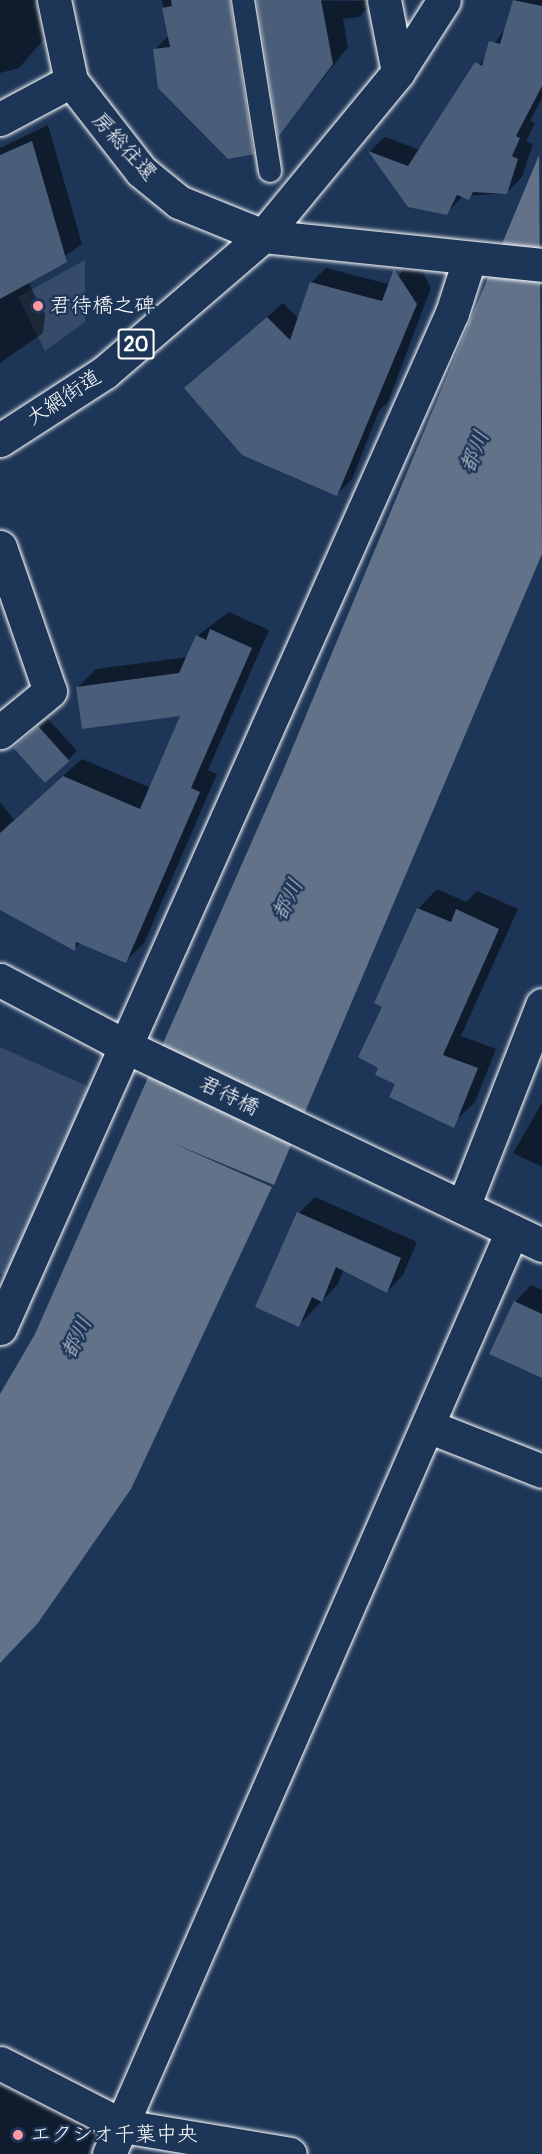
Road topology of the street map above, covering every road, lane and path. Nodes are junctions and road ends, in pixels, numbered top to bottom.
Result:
1 (54, 0) edge
2 (243, 0) edge
3 (384, 0) edge
4 (444, 0) edge
5 (398, 72) junction
6 (71, 81) junction
7 (0, 119) edge
8 (270, 171) dead end
9 (263, 236) junction
10 (469, 260) junction
11 (542, 264) edge
12 (0, 440) edge
13 (0, 547) edge
14 (0, 732) edge
15 (0, 980) edge
16 (539, 1025) edge
17 (127, 1047) junction
18 (464, 1207) junction
19 (512, 1231) junction
20 (542, 1245) edge
21 (0, 1328) edge
22 (430, 1427) junction
23 (542, 1471) edge
24 (0, 2063) edge
25 (116, 2140) edge
26 (290, 2154) edge

1 - 6 street, 房総往還
2 - 8 lane
3 - 5 street
4 - 5 street, 大網街道
5 - 9 street, 大網街道
6 - 7 street
6 - 9 street, 房総往還
9 - 10 street, 房総往還
9 - 12 street, 大網街道 / 20
10 - 11 street, 房総往還
10 - 17 street
13 - 14 street
15 - 17 street, 君待橋
16 - 18 street
17 - 18 street, 君待橋
17 - 21 street
18 - 19 street, 君待橋
19 - 20 street, 君待橋
19 - 22 street
22 - 23 street
22 - 25 street
24 - 25 street
25 - 26 street

